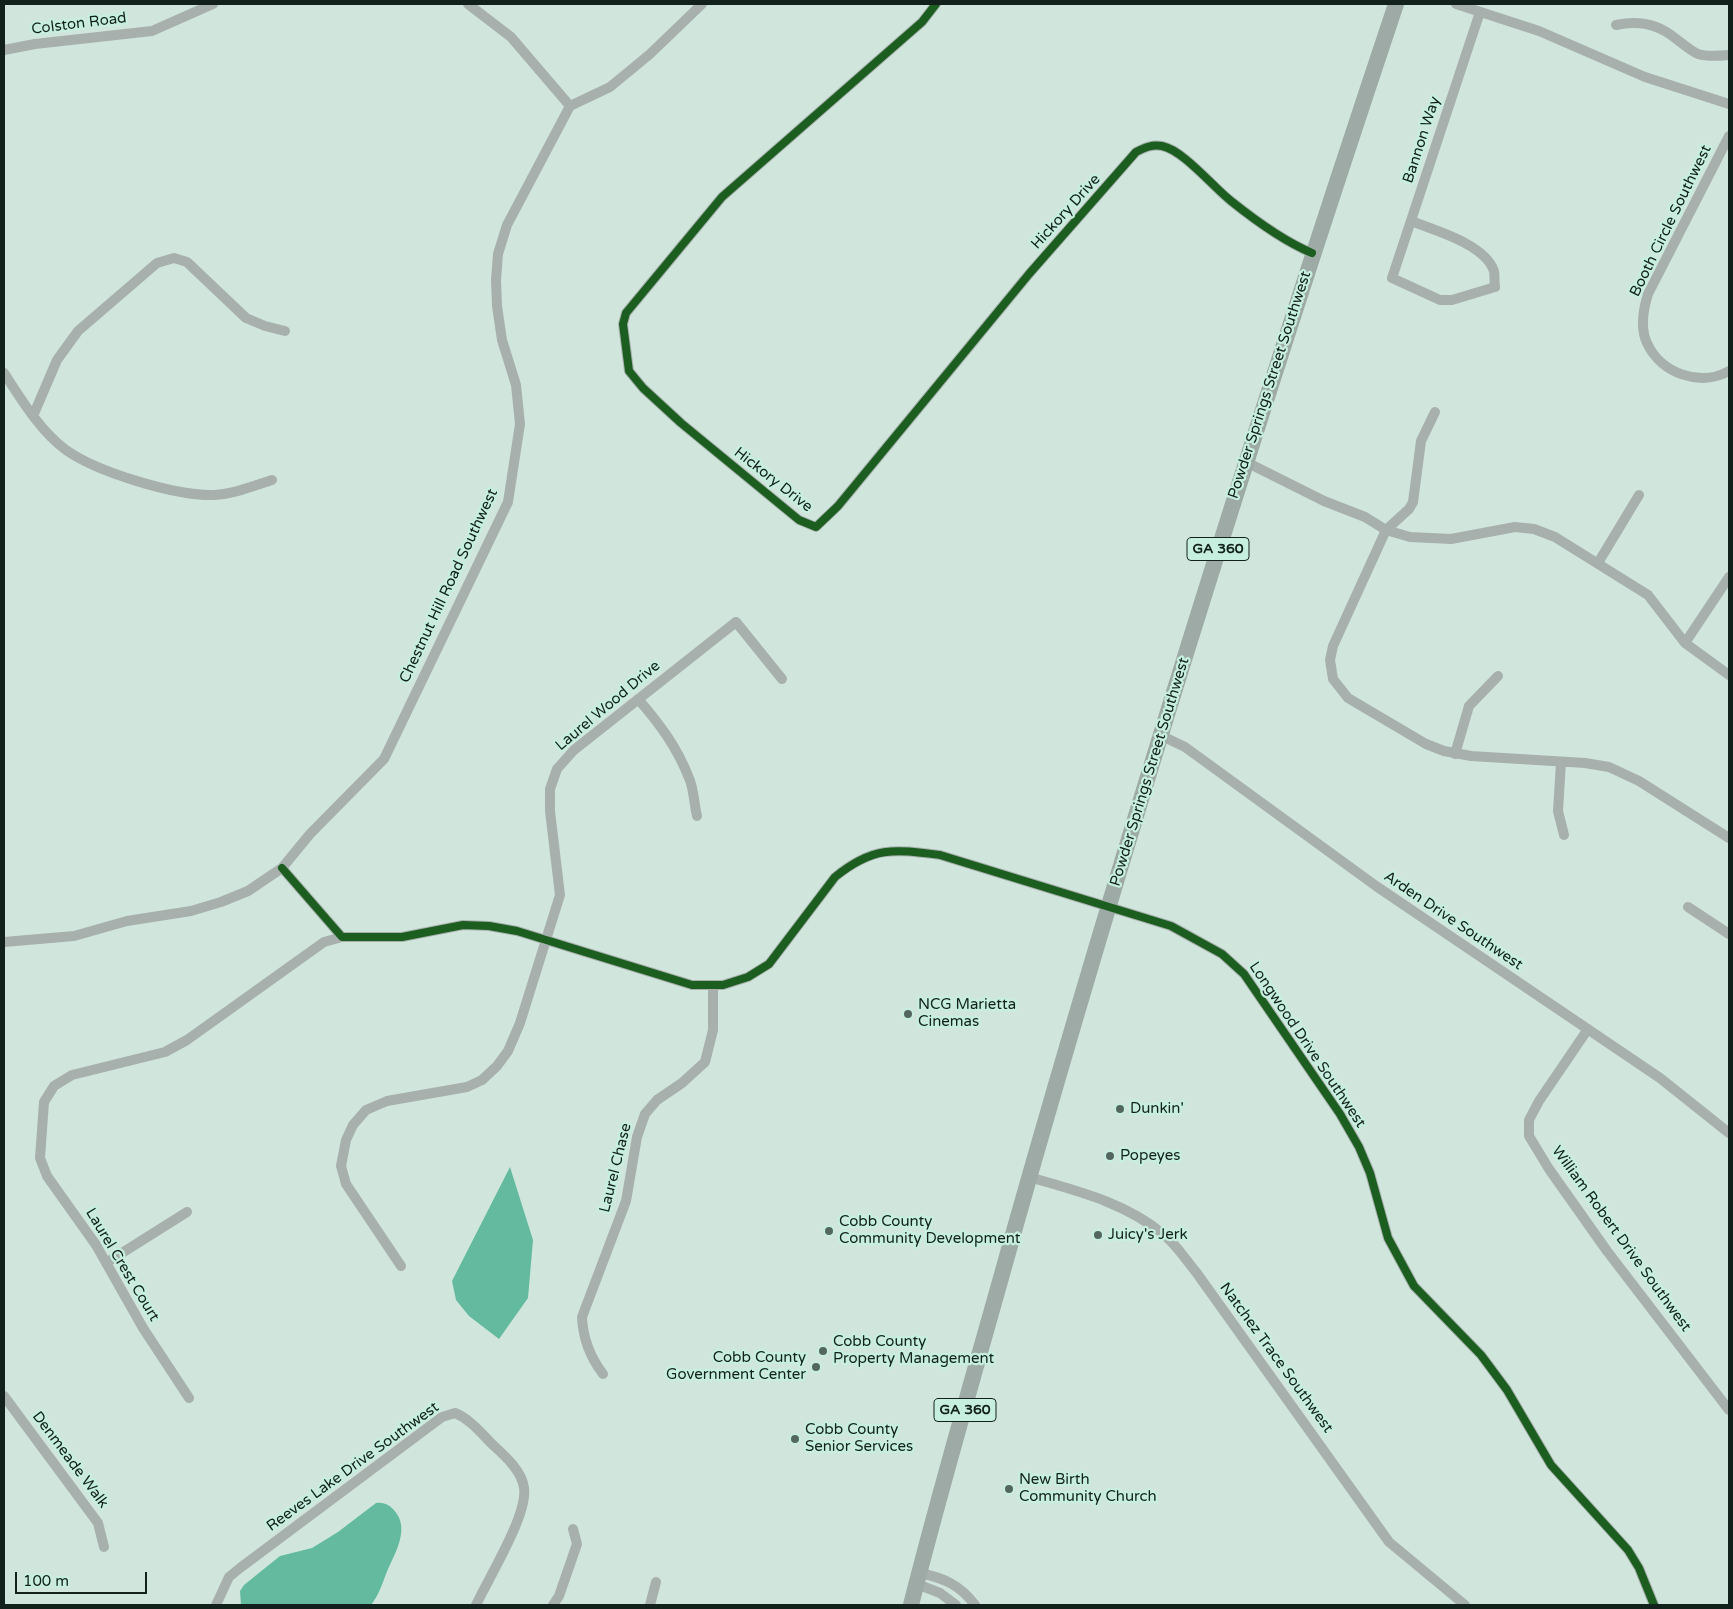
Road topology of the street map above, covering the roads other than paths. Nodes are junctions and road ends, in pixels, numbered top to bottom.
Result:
1 (213, 4) edge
2 (468, 4) edge
3 (702, 4) edge
4 (936, 4) edge
5 (1396, 4) edge
6 (1456, 4) edge
7 (1480, 12) junction
8 (1616, 25) dead end
9 (4, 50) edge
10 (1729, 55) edge
11 (1729, 104) edge
12 (570, 106) junction
13 (1729, 136) edge
14 (1410, 221) junction
15 (1312, 254) junction
16 (285, 331) dead end
17 (1729, 371) edge
18 (4, 373) edge
19 (1435, 412) dead end
20 (33, 416) junction
21 (1246, 462) junction
22 (272, 480) dead end
23 (1639, 495) dead end
24 (1386, 530) junction
25 (1598, 563) junction
26 (1729, 577) edge
27 (1685, 643) junction
28 (1729, 675) edge
29 (1498, 676) dead end
30 (782, 679) dead end
31 (638, 699) junction
32 (1160, 735) junction
33 (1455, 754) junction
34 (1561, 762) junction
35 (696, 816) dead end
36 (1564, 835) dead end
37 (1729, 838) edge
38 (282, 868) junction
39 (1688, 906) dead end
40 (1108, 908) junction
41 (1729, 934) edge
42 (342, 937) junction
43 (547, 940) junction
44 (4, 942) edge
45 (713, 985) junction
46 (1588, 1029) junction
47 (1729, 1133) edge
48 (1029, 1177) junction
49 (187, 1212) dead end
50 (106, 1263) junction
51 (401, 1266) dead end
52 (603, 1374) dead end
53 (4, 1396) edge
54 (189, 1398) dead end
55 (1729, 1410) edge
56 (573, 1529) dead end
57 (104, 1547) dead end
58 (918, 1578) junction
59 (656, 1582) dead end
60 (216, 1605) edge
61 (476, 1605) edge
62 (554, 1605) edge
63 (650, 1605) edge
64 (912, 1605) edge
65 (956, 1605) edge
66 (976, 1605) edge
67 (1465, 1605) edge
68 (1654, 1605) edge

1 - 9 street, Colston Road
2 - 12 street
3 - 12 street
4 - 15 street, Hickory Drive
5 - 15 main road, Powder Springs Street Southwest / GA 360
6 - 7 street
7 - 11 street
7 - 14 street, Bannon Way
8 - 10 street
12 - 38 street, Chestnut Hill Road Southwest
13 - 17 street, Booth Circle Southwest
14 - 14 street, Bannon Way
15 - 21 main road, Powder Springs Street Southwest / GA 360
16 - 20 street
18 - 20 street
19 - 24 street
20 - 22 street
21 - 24 street
21 - 32 main road, Powder Springs Street Southwest / GA 360
23 - 25 street
24 - 25 street
24 - 33 street
25 - 27 street
26 - 27 street
27 - 28 street
29 - 33 street
30 - 31 street, Laurel Wood Drive
31 - 35 street
31 - 43 street, Laurel Wood Drive
32 - 40 main road, Powder Springs Street Southwest / GA 360
32 - 46 street, Arden Drive Southwest
33 - 34 street
34 - 36 street
34 - 37 street
38 - 42 street
38 - 44 street, Chestnut Hill Road Southwest
39 - 41 street
40 - 45 street, Longwood Drive Southwest
40 - 48 main road, Powder Springs Street Southwest / GA 360
40 - 68 street, Longwood Drive Southwest
42 - 43 street, Longwood Drive Southwest
42 - 50 street, Laurel Crest Court
43 - 45 street, Longwood Drive Southwest
43 - 51 street, Laurel Wood Drive
45 - 52 street, Laurel Chase
46 - 47 street, Arden Drive Southwest
46 - 55 street, William Robert Drive Southwest
48 - 58 main road, Powder Springs Street Southwest / GA 360
48 - 67 street, Natchez Trace Southwest
49 - 50 street
50 - 54 street, Laurel Crest Court
53 - 57 street, Denmeade Walk
56 - 62 street
58 - 64 main road, Powder Springs Street Southwest / GA 360
58 - 65 street
58 - 66 street
59 - 63 street
60 - 61 street, Reeves Lake Drive Southwest

